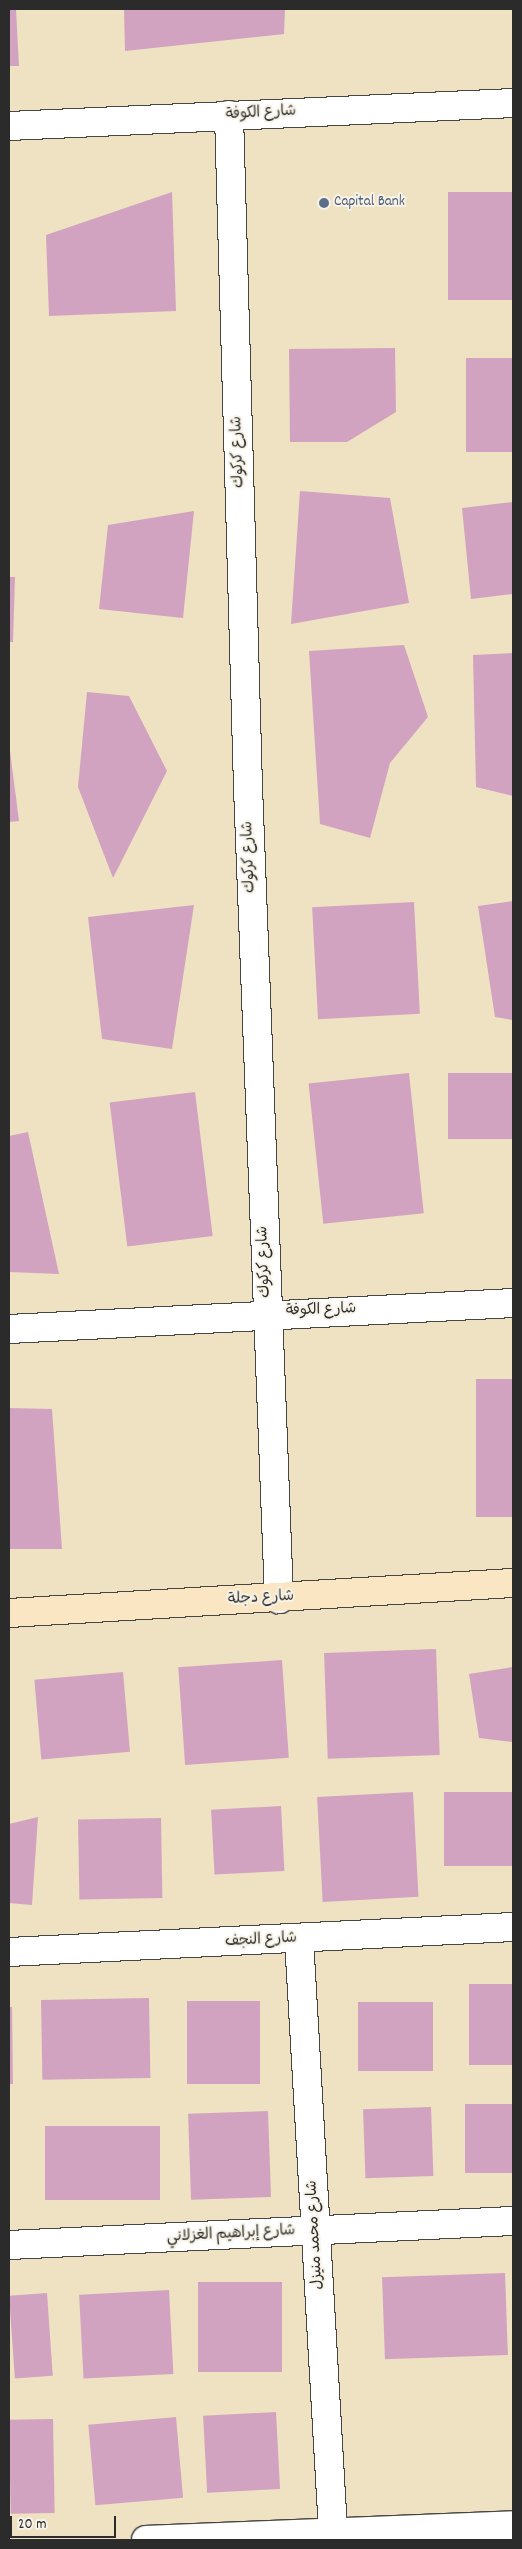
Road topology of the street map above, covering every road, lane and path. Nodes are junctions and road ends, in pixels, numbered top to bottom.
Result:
1 (513, 103) edge
2 (229, 115) junction
3 (9, 126) edge
4 (513, 1304) edge
5 (267, 1314) junction
6 (9, 1329) edge
7 (513, 1583) edge
8 (279, 1599) junction
9 (9, 1613) edge
10 (513, 1927) edge
11 (299, 1940) junction
12 (9, 1952) edge
13 (513, 2221) edge
14 (315, 2231) junction
15 (9, 2245) edge
16 (513, 2526) edge
17 (333, 2531) junction
18 (146, 2540) edge

1 - 2 street, شارع الكوفة
2 - 3 street, شارع الكوفة
2 - 5 street, شارع كركوك
4 - 5 street, شارع الكوفة
5 - 6 street, شارع الكوفة
5 - 8 street, شارع كركوك
7 - 8 street, شارع دجلة
8 - 9 street, شارع دجلة
10 - 11 street, شارع النجف
11 - 12 street, شارع النجف
11 - 14 street, شارع محمد منيزل
13 - 14 street, شارع إبراهيم الغزلاني
14 - 15 street, شارع إبراهيم الغزلاني
14 - 17 street, شارع محمد منيزل
16 - 17 street
17 - 18 street

